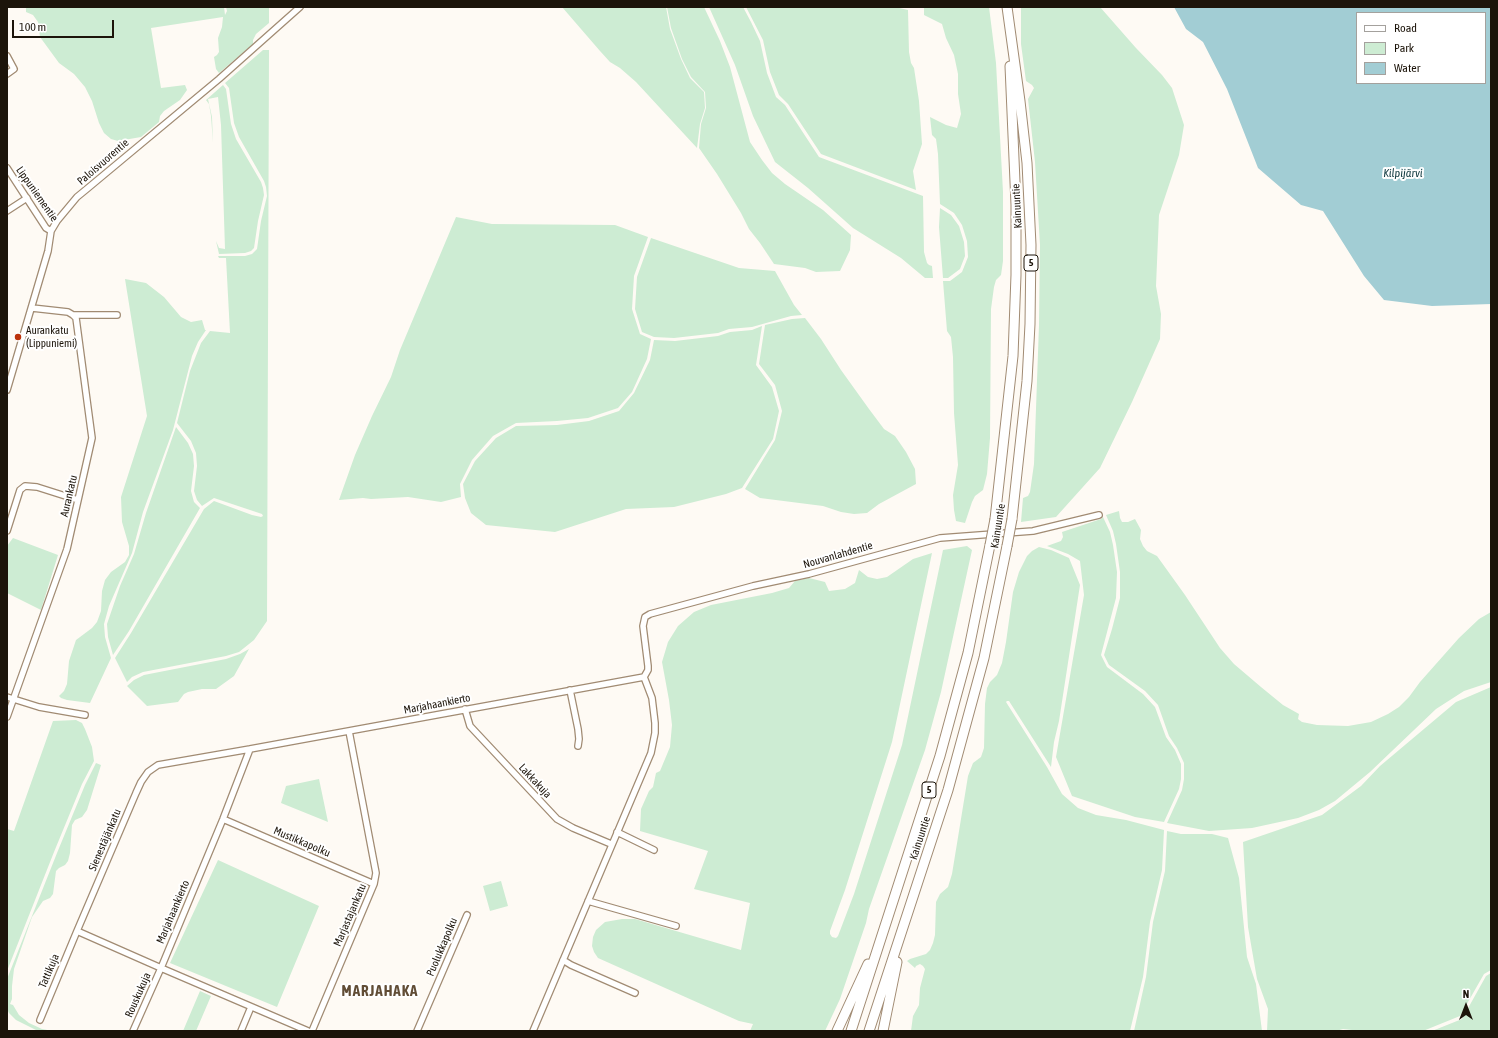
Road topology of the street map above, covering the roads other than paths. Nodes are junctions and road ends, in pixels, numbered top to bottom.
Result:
1 (300, 7) edge
2 (1007, 7) edge
3 (7, 56) edge
4 (7, 74) edge
5 (7, 168) edge
6 (27, 198) junction
7 (7, 211) edge
8 (52, 231) junction
9 (32, 308) junction
10 (74, 315) junction
11 (117, 315) dead end
12 (7, 390) edge
13 (78, 500) junction
14 (1099, 515) dead end
15 (7, 532) edge
16 (644, 677) junction
17 (570, 690) junction
18 (7, 697) edge
19 (14, 700) junction
20 (465, 709) junction
21 (86, 715) dead end
22 (7, 717) edge
23 (349, 731) junction
24 (578, 746) dead end
25 (250, 749) junction
26 (223, 819) junction
27 (617, 832) junction
28 (611, 844) junction
29 (654, 850) dead end
30 (374, 884) junction
31 (588, 901) junction
32 (467, 916) dead end
33 (887, 921) junction
34 (676, 926) dead end
35 (77, 931) junction
36 (902, 931) junction
37 (563, 960) junction
38 (161, 968) junction
39 (635, 993) dead end
40 (251, 1007) junction
41 (40, 1020) dead end
42 (133, 1031) edge
43 (241, 1031) edge
44 (308, 1031) edge
45 (312, 1031) edge
46 (417, 1031) edge
47 (532, 1031) edge
48 (837, 1031) edge
49 (851, 1031) edge
50 (869, 1031) edge
51 (883, 1031) edge

1 - 8 street, Paloisvuorentie
2 - 33 highway, Kainuuntie / 5, bridge
2 - 36 highway, Kainuuntie / 5, bridge
3 - 4 street
5 - 6 street, Lippuniementie
6 - 7 street
6 - 8 street, Lippuniementie
8 - 9 street, Paloisvuorentie
9 - 10 street
9 - 12 street, Paloisvuorentie
10 - 11 street
10 - 13 street, Aurankatu
13 - 15 street
13 - 19 street, Aurankatu
14 - 16 street, Nouvanlahdentie
16 - 17 street, Marjahaankierto
16 - 27 street
17 - 20 street, Marjahaankierto
17 - 24 street
18 - 19 street
19 - 21 street
19 - 22 street, Aurankatu
20 - 23 street, Marjahaankierto
20 - 28 street, Lakkakuja
23 - 25 street, Marjahaankierto
23 - 30 street, Marjastajankatu
25 - 26 street, Marjahaankierto
25 - 35 street, Sienestäjänkatu
26 - 30 street, Mustikkapolku
26 - 38 street, Marjahaankierto
27 - 28 street
27 - 29 street
28 - 31 street
30 - 45 street, Marjastajankatu
31 - 34 street
31 - 37 street
32 - 46 street, Puolukkapolku
33 - 48 highway
33 - 49 highway, Kainuuntie / 5
35 - 38 street
35 - 41 street, Tattikuja
36 - 50 highway, Kainuuntie / 5
36 - 51 highway
37 - 39 street
37 - 47 street
38 - 40 street
38 - 42 street, Rouskukuja
40 - 43 street
40 - 44 street

